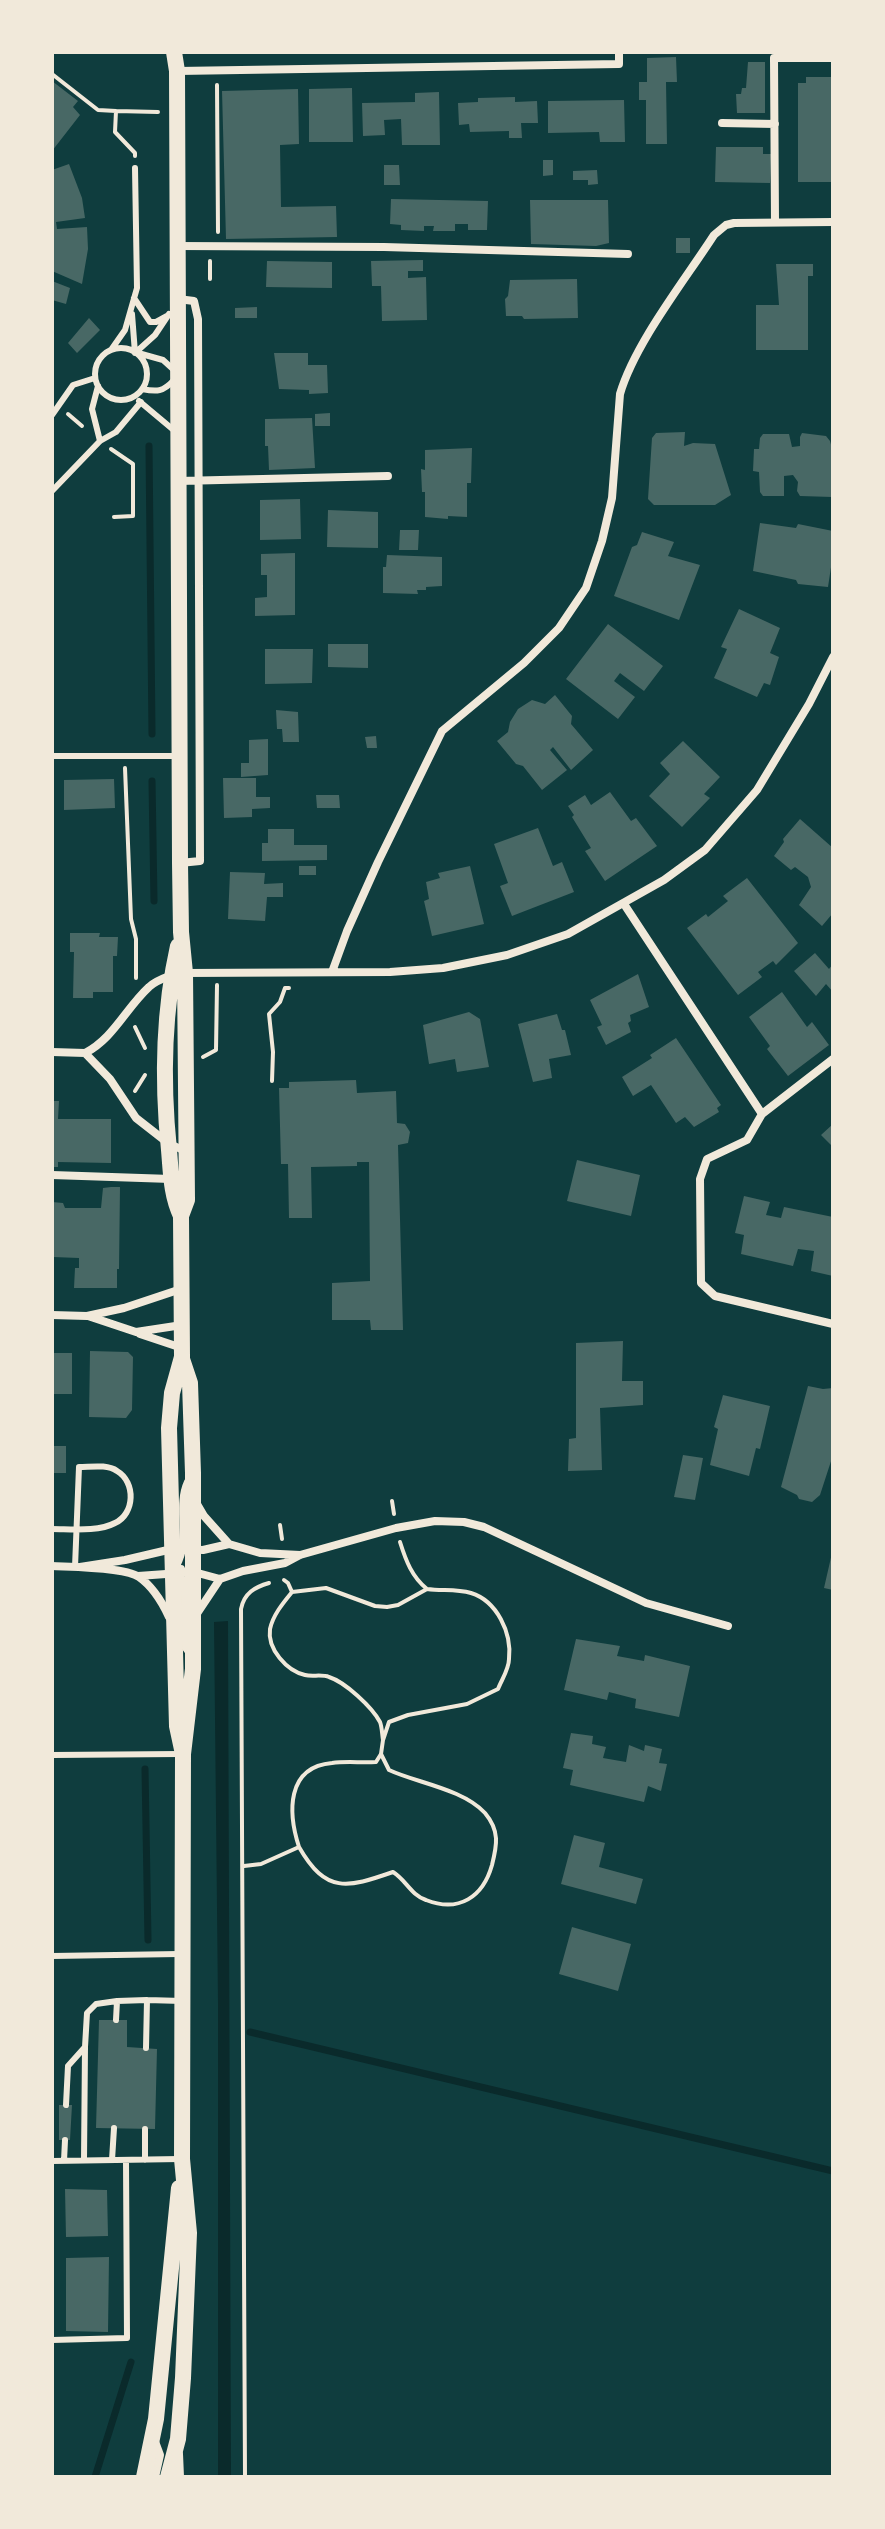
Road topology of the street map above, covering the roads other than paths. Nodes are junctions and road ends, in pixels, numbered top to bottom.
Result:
1 (619, 52) edge
2 (833, 58) edge
3 (176, 59) edge
4 (722, 123) dead end
5 (775, 124) junction
6 (135, 168) road end
7 (775, 222) junction
8 (833, 222) edge
9 (176, 246) junction
10 (628, 254) dead end
11 (134, 298) junction
12 (173, 307) junction
13 (131, 310) junction
14 (111, 350) junction
15 (135, 353) junction
16 (179, 374) junction
17 (97, 382) junction
18 (142, 389) junction
19 (132, 397) junction
20 (141, 402) junction
21 (52, 415) edge
22 (179, 435) junction
23 (100, 441) junction
24 (388, 476) dead end
25 (197, 481) junction
26 (178, 482) junction
27 (52, 491) edge
28 (833, 657) edge
29 (52, 756) edge
30 (180, 756) junction
31 (180, 863) junction
32 (624, 904) junction
33 (332, 972) junction
34 (178, 974) junction
35 (52, 1052) edge
36 (85, 1053) junction
37 (833, 1059) edge
38 (762, 1114) junction
39 (168, 1143) junction
40 (187, 1152) junction
41 (52, 1175) edge
42 (171, 1179) junction
43 (181, 1216) junction
44 (181, 1289) junction
45 (52, 1315) edge
46 (87, 1316) junction
47 (833, 1324) edge
48 (182, 1325) junction
49 (136, 1332) junction
50 (182, 1353) junction
51 (193, 1473) junction
52 (193, 1496) junction
53 (52, 1529) edge
54 (75, 1529) junction
55 (229, 1544) junction
56 (284, 1559) junction
57 (182, 1561) junction
58 (52, 1566) edge
59 (78, 1567) junction
60 (138, 1576) junction
61 (220, 1579) junction
62 (193, 1619) junction
63 (728, 1626) dead end
64 (174, 1628) junction
65 (193, 1657) junction
66 (183, 1754) junction
67 (52, 1755) edge
68 (183, 1954) junction
69 (52, 1956) edge
70 (147, 2000) junction
71 (117, 2001) junction
72 (182, 2001) junction
73 (116, 2020) dead end
74 (85, 2047) junction
75 (146, 2048) dead end
76 (66, 2105) dead end
77 (114, 2128) dead end
78 (145, 2129) dead end
79 (65, 2140) dead end
80 (182, 2159) junction
81 (84, 2160) junction
82 (112, 2160) junction
83 (145, 2160) junction
84 (52, 2161) edge
85 (64, 2161) junction
86 (126, 2161) junction
87 (52, 2340) edge
88 (154, 2438) junction
89 (178, 2439) junction
90 (144, 2477) edge
91 (155, 2477) edge
92 (168, 2477) edge
93 (180, 2477) edge

1 - 3 street
2 - 5 street
3 - 9 main road
4 - 5 street
5 - 7 street
6 - 11 lane
7 - 8 street
7 - 33 street
9 - 10 street
9 - 12 main road
11 - 12 lane
11 - 13 lane
12 - 15 lane
12 - 16 main road
12 - 25 street
13 - 14 lane
13 - 15 lane
14 - 15 lane
14 - 17 lane
15 - 16 lane
15 - 18 lane
16 - 18 lane
16 - 22 main road
17 - 19 lane
17 - 21 lane
17 - 23 lane
18 - 19 lane
19 - 20 lane
20 - 22 lane
20 - 23 lane
22 - 26 main road
23 - 27 lane
24 - 25 street
25 - 26 street
25 - 31 street
26 - 30 main road
28 - 32 street
29 - 30 lane
30 - 31 main road
31 - 34 main road
32 - 33 street
32 - 38 street
33 - 34 street
34 - 36 street
34 - 39 main road
34 - 40 main road
35 - 36 street
36 - 39 street
37 - 38 street
38 - 47 street
39 - 40 street
39 - 42 main road
40 - 43 main road
41 - 42 street
42 - 43 main road
43 - 44 main road
44 - 46 street
44 - 48 main road
45 - 46 street
46 - 49 street
48 - 49 street
48 - 50 main road
49 - 50 street
50 - 51 main road
50 - 57 main road
51 - 52 main road
51 - 57 street
52 - 55 street
52 - 57 main road
53 - 54 lane
54 - 54 lane
54 - 59 lane
55 - 56 street
55 - 57 street
56 - 61 street
56 - 63 street
57 - 59 street
57 - 60 street
57 - 61 street
57 - 62 main road
57 - 64 main road
57 - 65 street
58 - 59 street
59 - 60 street
60 - 64 street
61 - 62 street
62 - 65 main road
64 - 66 main road
65 - 66 main road
66 - 67 lane
66 - 68 main road
68 - 69 lane
68 - 72 main road
70 - 71 lane
70 - 72 lane
70 - 75 lane
71 - 73 lane
71 - 74 lane
72 - 80 main road
74 - 76 lane
74 - 81 lane
77 - 82 lane
78 - 83 lane
79 - 85 lane
80 - 83 lane
80 - 88 main road
80 - 89 main road
81 - 82 lane
81 - 85 lane
82 - 86 lane
83 - 86 lane
84 - 85 lane
86 - 87 lane
88 - 90 main road
88 - 91 street
89 - 92 main road
89 - 93 street

